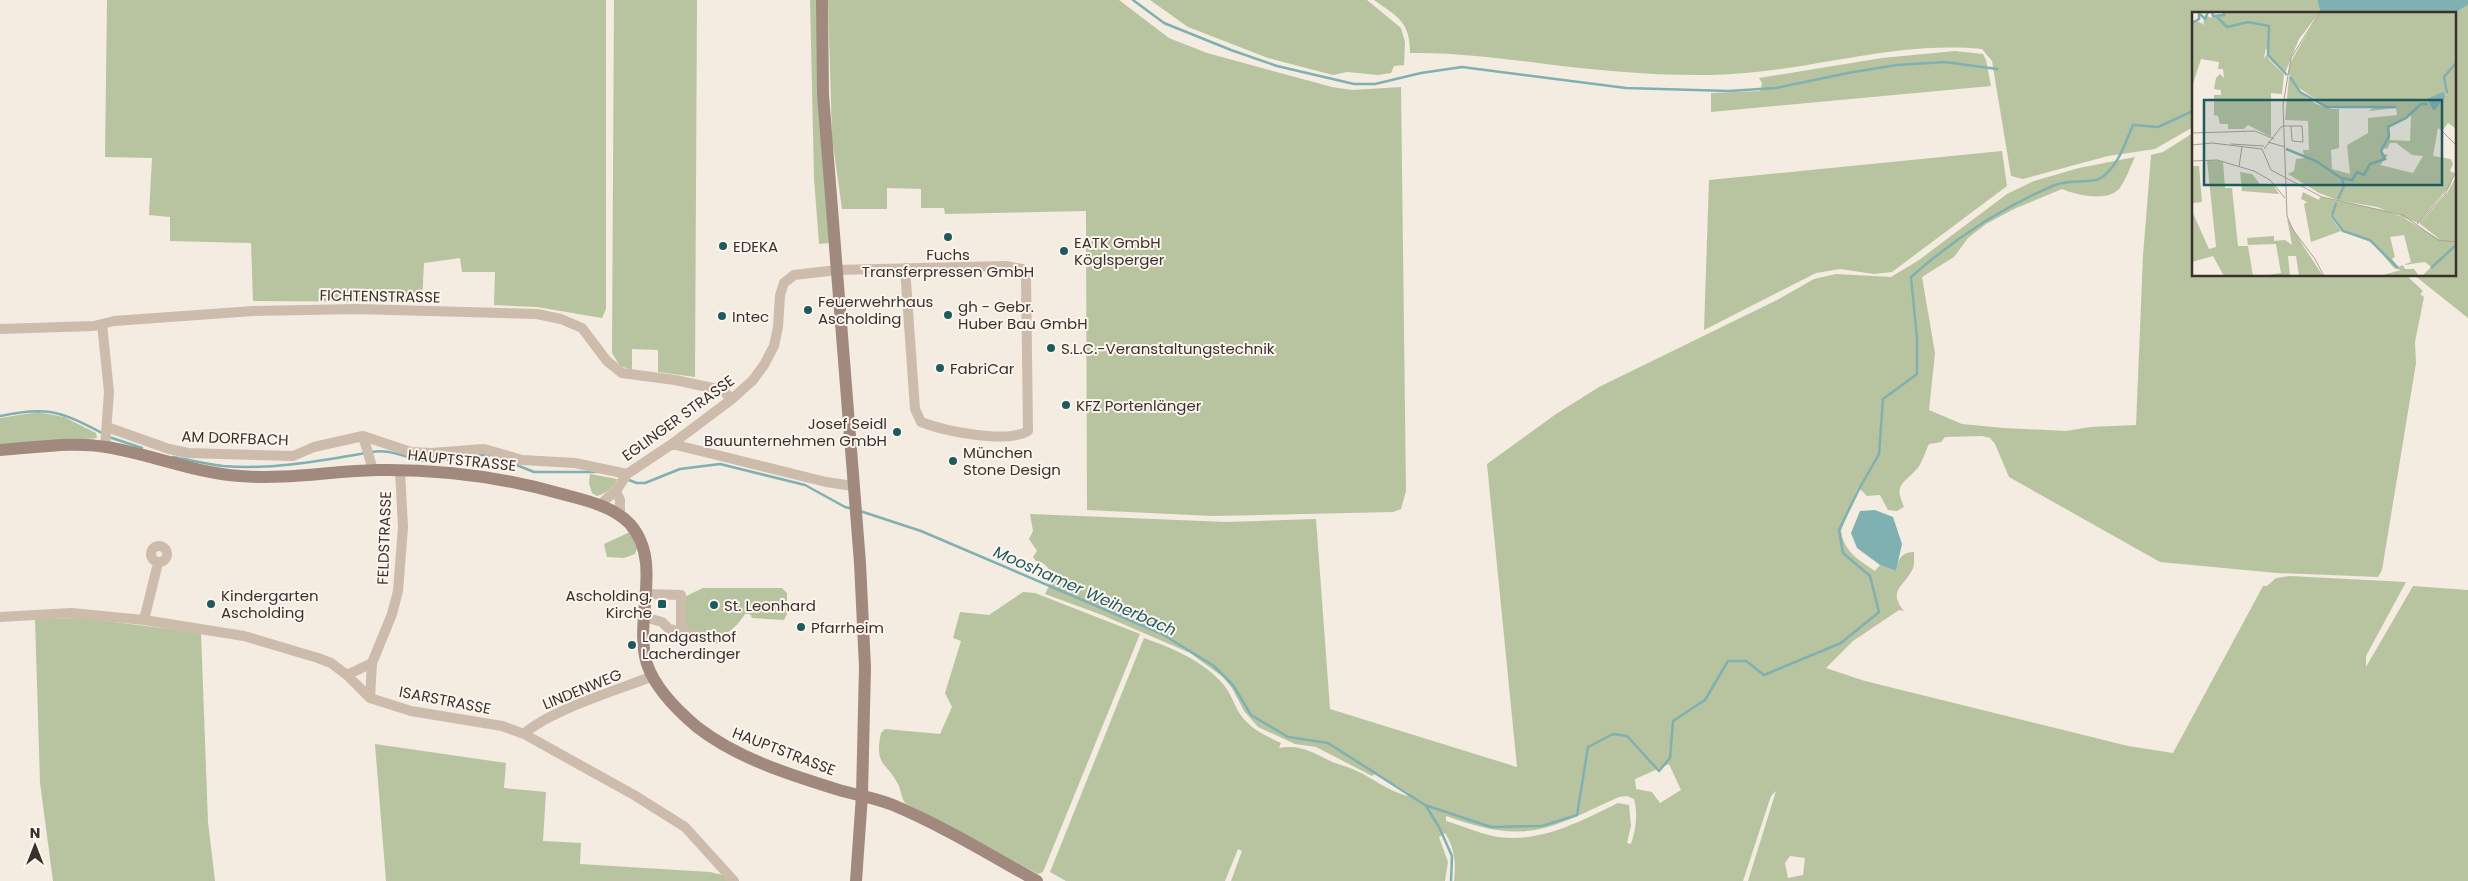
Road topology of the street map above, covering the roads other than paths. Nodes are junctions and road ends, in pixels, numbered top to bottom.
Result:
1 (822, 0) edge
2 (905, 268) junction
3 (837, 270) junction
4 (102, 324) junction
5 (0, 330) edge
6 (732, 399) junction
7 (106, 436) junction
8 (363, 436) junction
9 (672, 444) junction
10 (0, 450) edge
11 (371, 465) junction
12 (400, 470) junction
13 (623, 481) junction
14 (853, 486) junction
15 (601, 506) junction
16 (620, 515) junction
17 (158, 563) dead end
18 (646, 594) junction
19 (0, 617) edge
20 (644, 617) junction
21 (144, 620) junction
22 (681, 630) junction
23 (715, 639) dead end
24 (372, 663) junction
25 (347, 676) junction
26 (653, 676) junction
27 (370, 698) junction
28 (524, 734) junction
29 (862, 796) junction
30 (734, 881) edge
31 (856, 881) edge
32 (1037, 881) edge

1 - 3 main road
2 - 2 street
2 - 3 street
3 - 6 street, EGLINGER STRASSE
3 - 14 main road
4 - 5 street, FICHTENSTRASSE
4 - 6 street, FICHTENSTRASSE
4 - 7 street
6 - 9 street, EGLINGER STRASSE
7 - 8 street, AM DORFBACH
7 - 10 main road, HAUPTSTRASSE
7 - 11 main road, HAUPTSTRASSE
8 - 11 street
8 - 13 street
9 - 13 street, EGLINGER STRASSE
9 - 14 street
11 - 12 main road, HAUPTSTRASSE
12 - 15 main road, HAUPTSTRASSE
12 - 24 street, FELDSTRASSE
13 - 15 street, EGLINGER STRASSE
13 - 16 street
14 - 29 main road
15 - 16 main road, HAUPTSTRASSE
16 - 18 main road, HAUPTSTRASSE
17 - 21 street
18 - 20 main road, HAUPTSTRASSE
18 - 22 street
19 - 21 street, ISARSTRASSE
20 - 22 street
20 - 26 main road, HAUPTSTRASSE
21 - 25 street, ISARSTRASSE
22 - 23 street
24 - 25 street
24 - 27 street, FELDSTRASSE
25 - 27 street, ISARSTRASSE
26 - 28 street, LINDENWEG
26 - 29 main road, HAUPTSTRASSE
27 - 28 street, ISARSTRASSE
28 - 30 street, ISARSTRASSE
29 - 31 main road
29 - 32 main road, HAUPTSTRASSE

